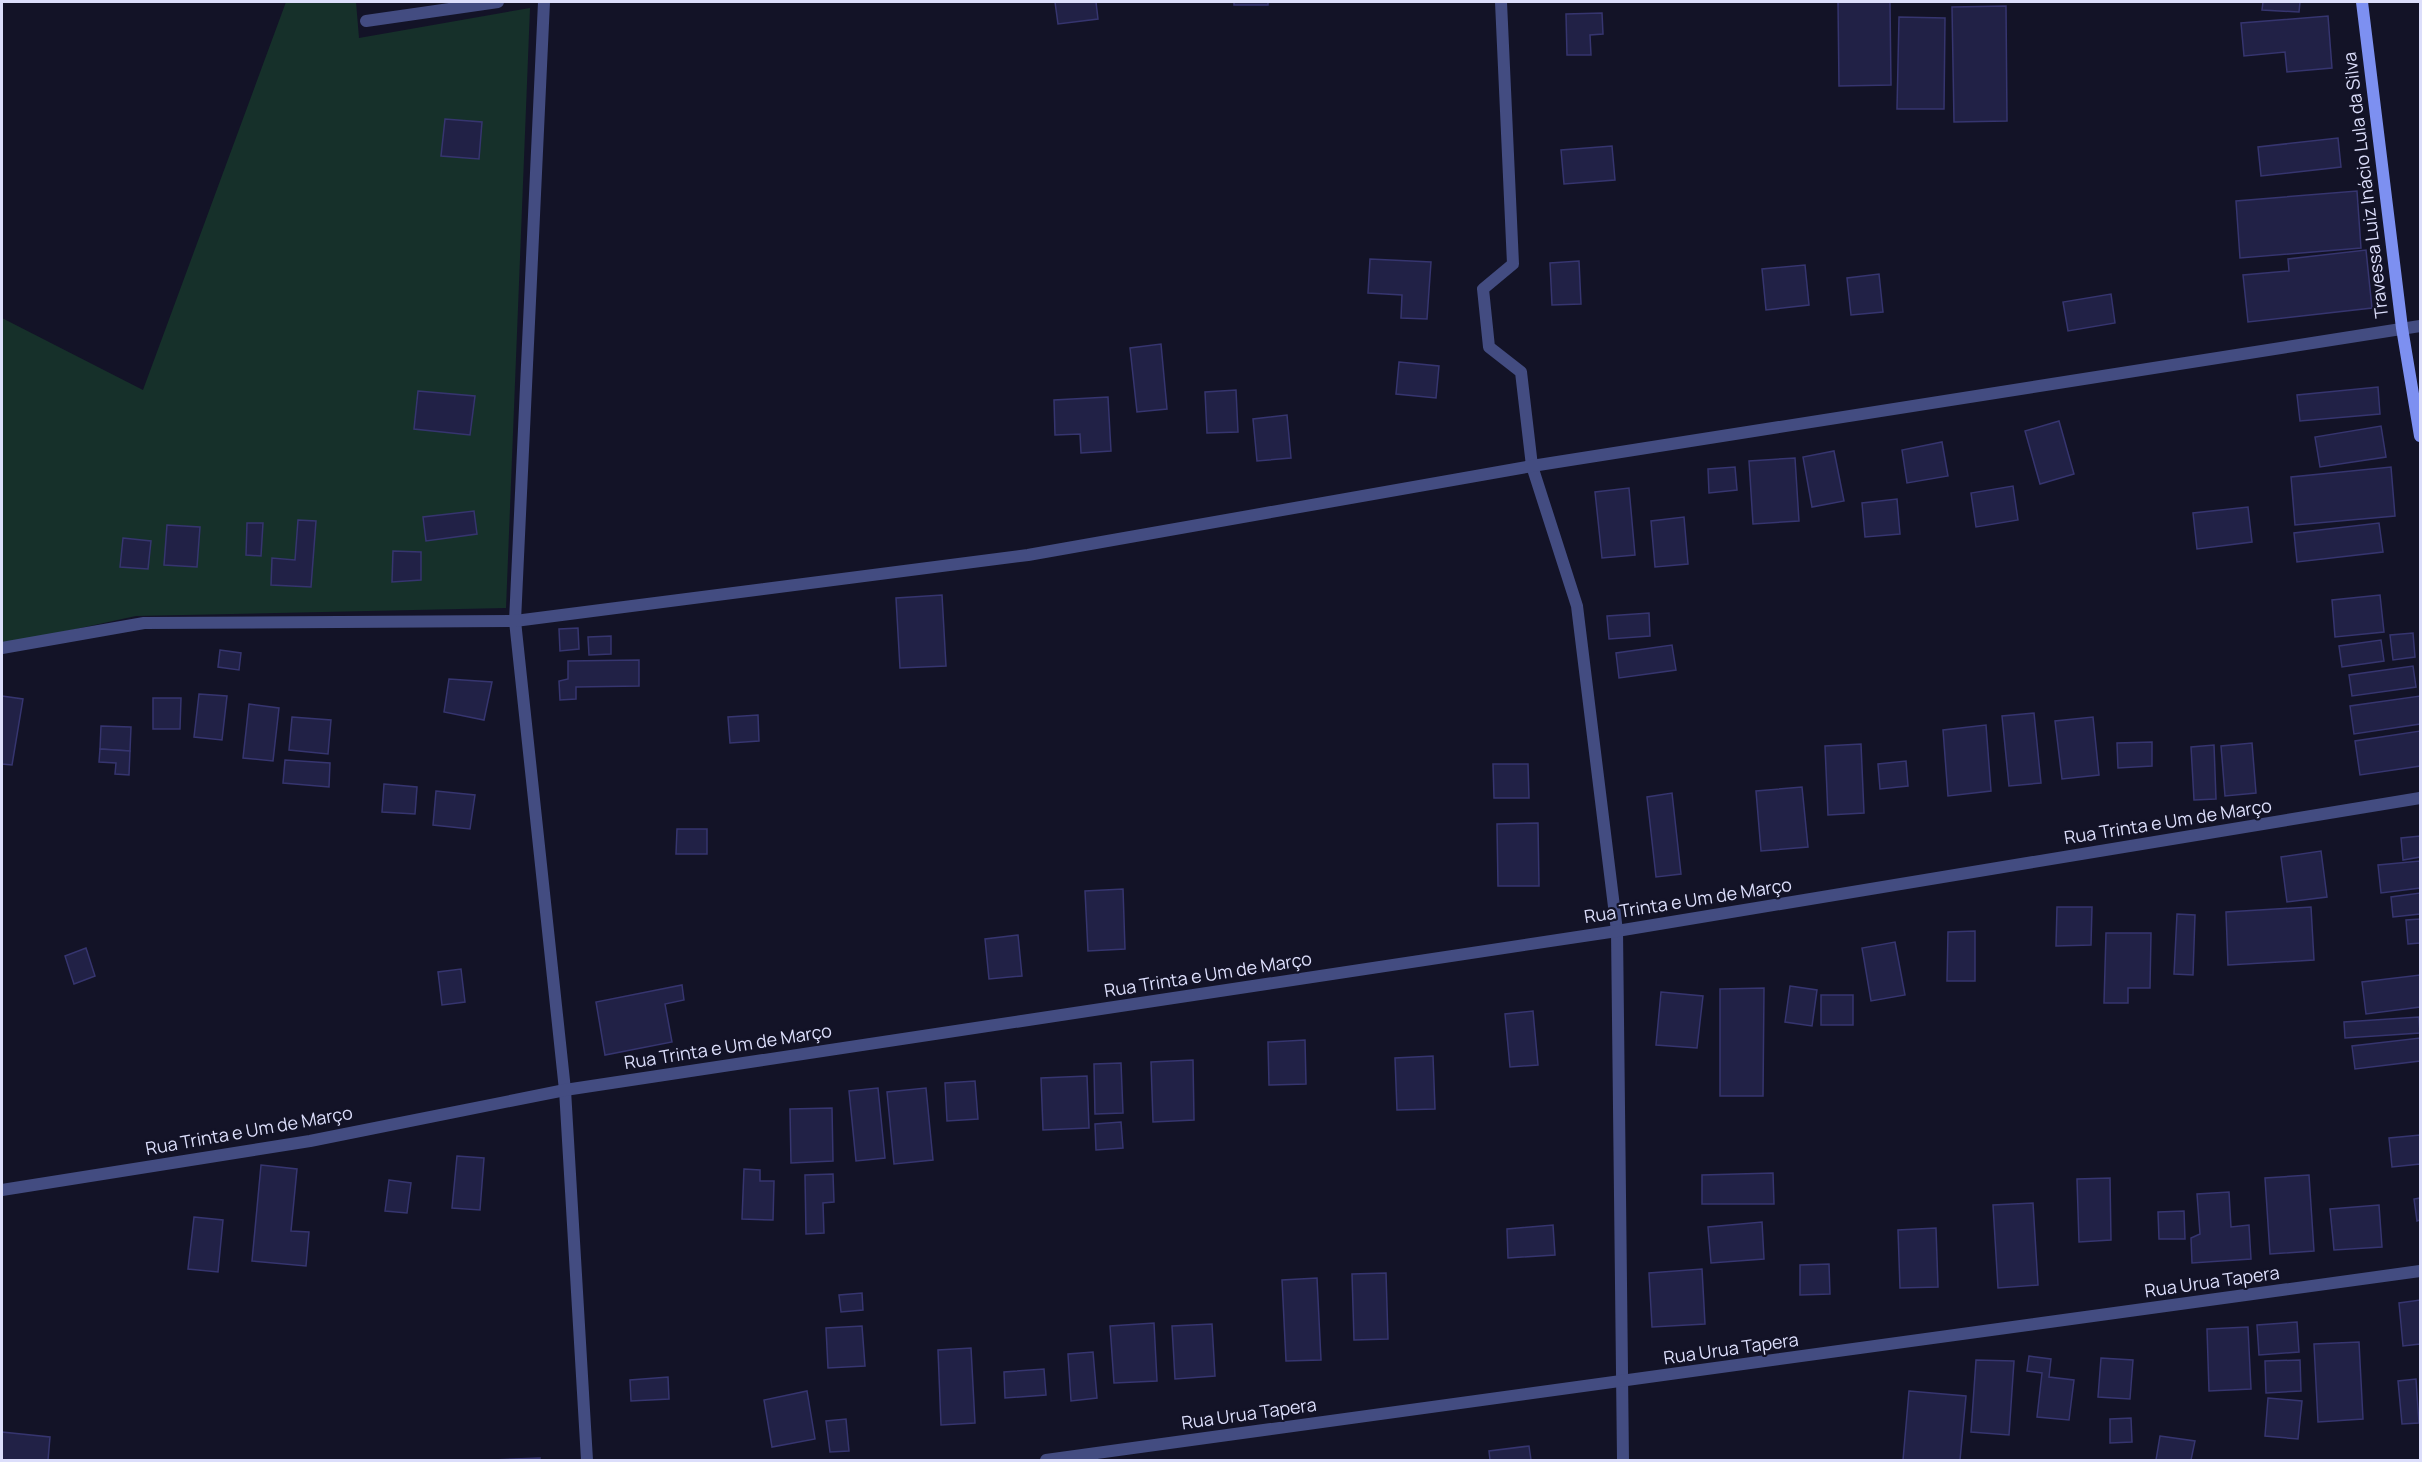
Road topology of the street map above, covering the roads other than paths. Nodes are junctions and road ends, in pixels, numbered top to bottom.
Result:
1 (498, 2) edge
2 (544, 2) edge
3 (1502, 2) edge
4 (2362, 2) edge
5 (366, 21) dead end
6 (2421, 326) edge
7 (2402, 328) junction
8 (2421, 436) edge
9 (1532, 466) junction
10 (515, 621) junction
11 (2, 648) edge
12 (2421, 798) edge
13 (1617, 931) junction
14 (566, 1090) junction
15 (2, 1190) edge
16 (2421, 1271) edge
17 (1624, 1382) junction
18 (587, 1461) edge
19 (1046, 1461) edge
20 (1623, 1461) edge

1 - 5 street
2 - 10 street
3 - 9 street
4 - 7 street, Travessa Luiz Inácio Lula da Silva
6 - 7 street
7 - 8 street, Travessa Luiz Inácio Lula da Silva
7 - 9 street
9 - 10 street
9 - 13 street
10 - 11 street
10 - 14 street
12 - 13 street, Rua Trinta e Um de Março
13 - 14 street, Rua Trinta e Um de Março
13 - 17 street
14 - 15 street, Rua Trinta e Um de Março
14 - 18 street
16 - 17 street, Rua Urua Tapera
17 - 19 street, Rua Urua Tapera
17 - 20 street

